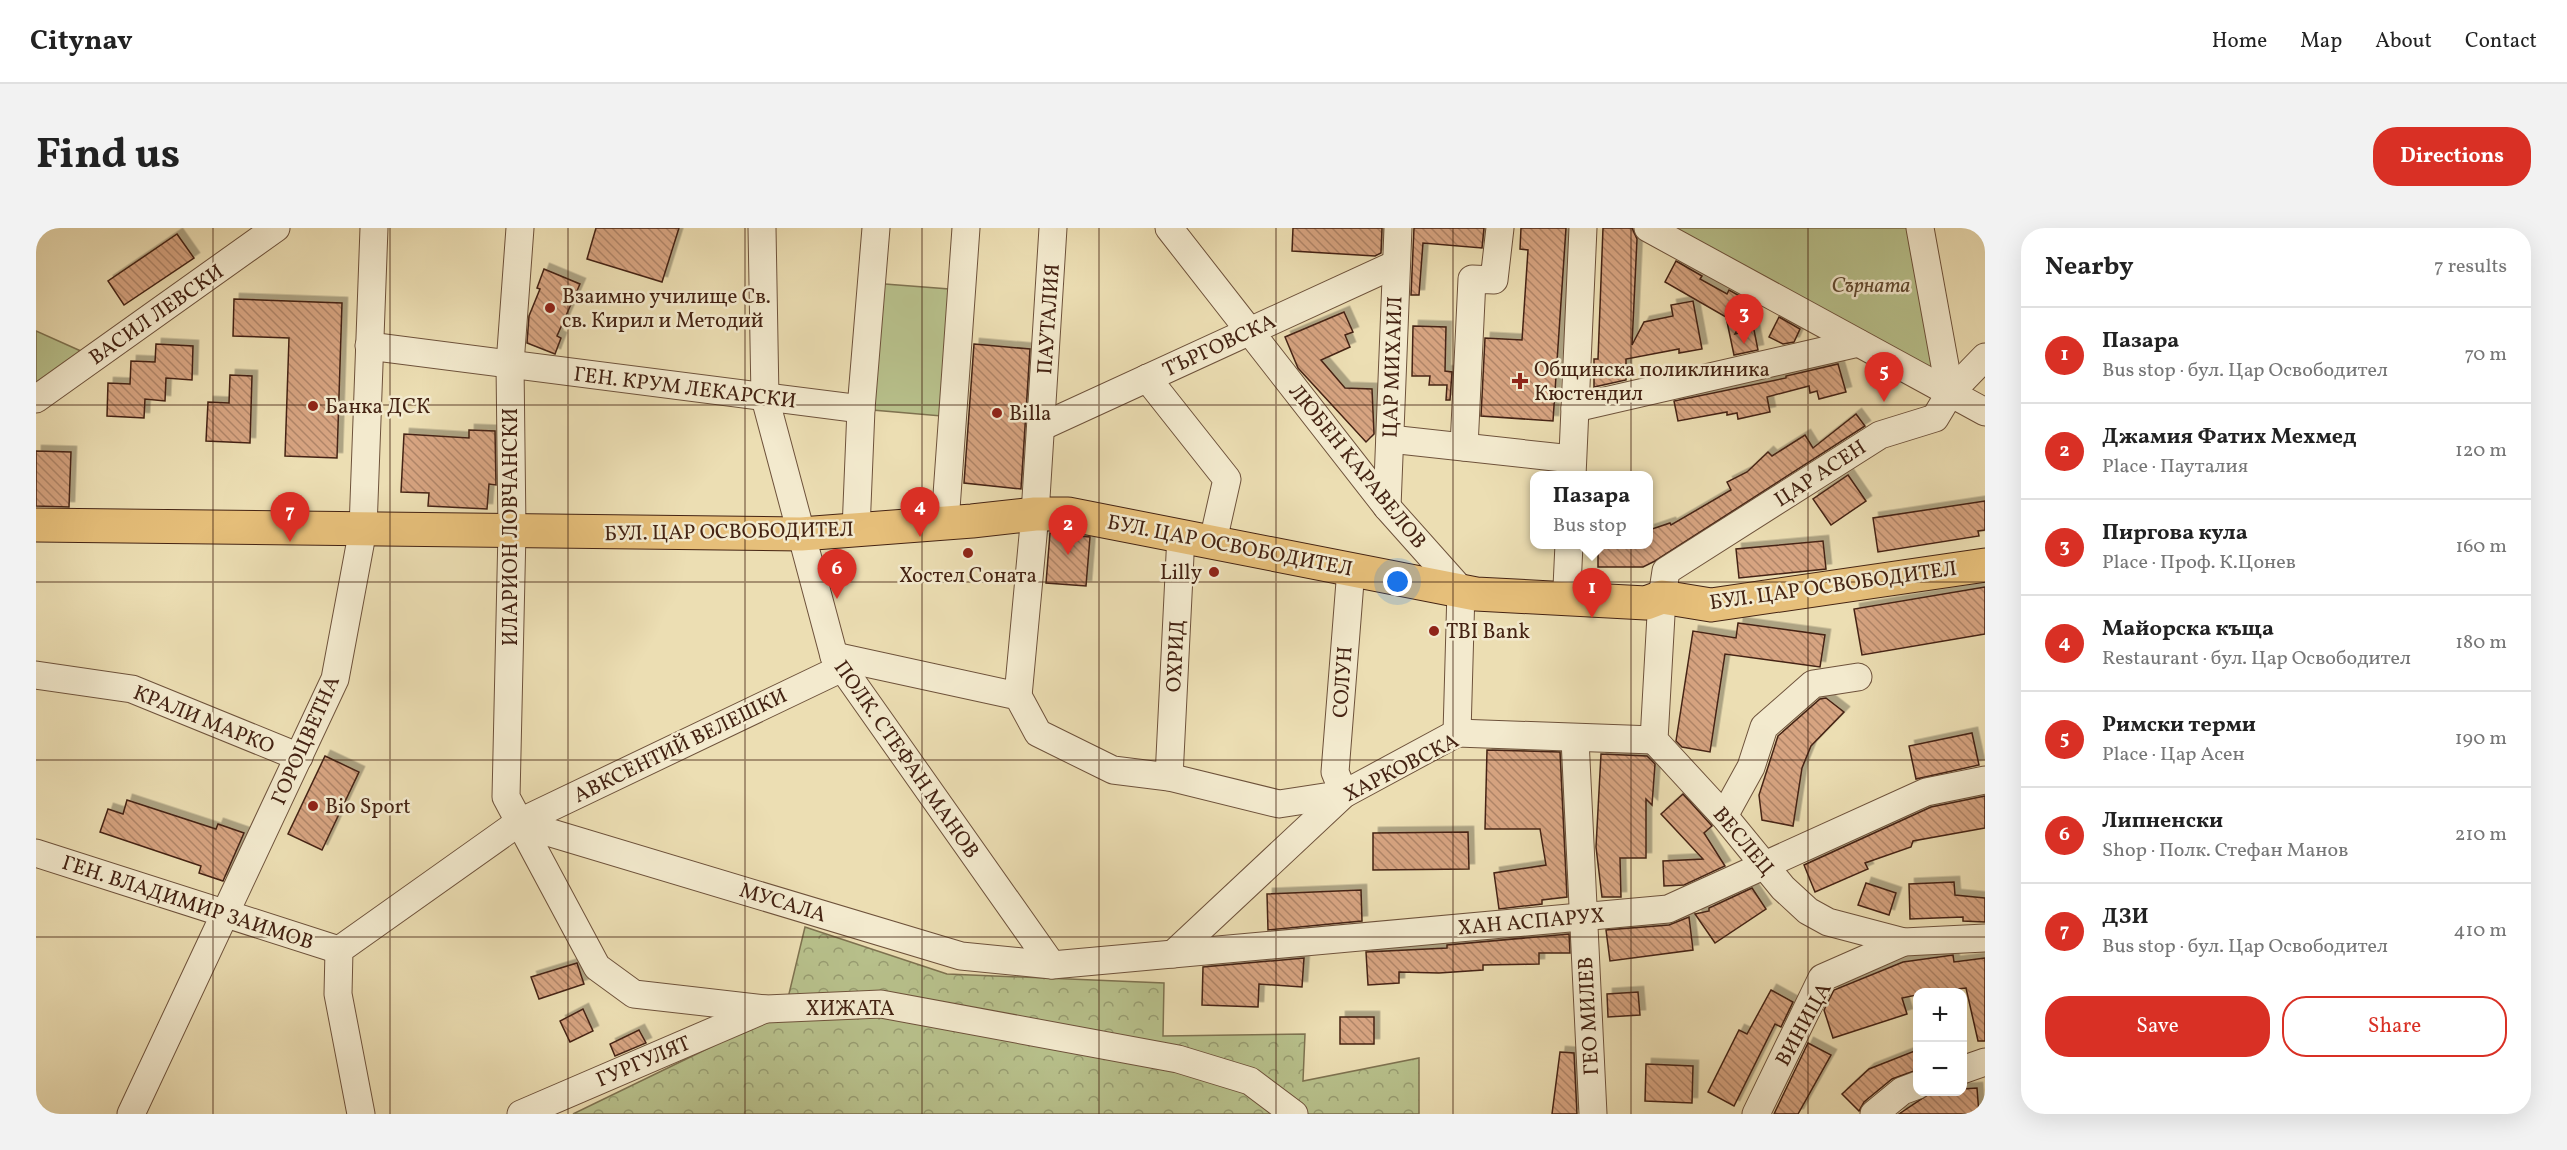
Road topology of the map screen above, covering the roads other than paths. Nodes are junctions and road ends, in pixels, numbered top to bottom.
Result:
1 (276, 228) edge
2 (374, 228) edge
3 (520, 228) edge
4 (762, 228) edge
5 (876, 228) edge
6 (966, 228) edge
7 (1053, 228) edge
8 (1168, 228) edge
9 (1398, 228) edge
10 (1500, 228) edge
11 (1583, 228) edge
12 (1648, 228) edge
13 (1920, 228) edge
14 (1396, 264) junction
15 (1251, 330) junction
16 (1858, 343) junction
17 (369, 346) junction
18 (1985, 357) edge
19 (510, 364) junction
20 (1147, 378) junction
21 (1950, 393) junction
22 (765, 398) junction
23 (36, 399) edge
24 (1575, 408) junction
25 (861, 409) junction
26 (1985, 412) edge
27 (1041, 427) junction
28 (1390, 439) junction
29 (1464, 447) junction
30 (1572, 467) edge
31 (1387, 507) junction
32 (1035, 514) junction
33 (945, 523) junction
34 (36, 525) edge
35 (363, 529) junction
36 (856, 530) junction
37 (512, 531) junction
38 (801, 534) junction
39 (1181, 535) junction
40 (1213, 541) junction
41 (1569, 549) edge
42 (1985, 565) edge
43 (1351, 569) junction
44 (1567, 587) junction
45 (1461, 590) junction
46 (1662, 597) junction
47 (838, 662) junction
48 (36, 675) edge
49 (1858, 677) dead end
50 (1018, 696) junction
51 (1457, 733) junction
52 (1575, 739) junction
53 (1654, 741) junction
54 (299, 757) junction
55 (1169, 777) junction
56 (1985, 780) edge
57 (1344, 794) junction
58 (1724, 816) junction
59 (518, 823) junction
60 (36, 853) edge
61 (1764, 865) junction
62 (225, 915) junction
63 (1583, 916) junction
64 (1985, 938) edge
65 (1904, 942) junction
66 (339, 950) junction
67 (1173, 954) junction
68 (1052, 965) junction
69 (766, 1009) junction
70 (1985, 1062) edge
71 (1967, 1068) edge
72 (1913, 1086) edge
73 (131, 1114) edge
74 (361, 1114) edge
75 (521, 1114) edge
76 (1294, 1114) edge
77 (1593, 1114) edge
78 (1756, 1114) edge
79 (1874, 1114) edge

1 - 23 street, ВАСИЛ ЛЕВСКИ
2 - 17 street, ГОРОЦВЕТНА
3 - 19 street, ИЛАРИОН ЛОВЧАНСКИ
4 - 22 street, ПОЛК. СТЕФАН МАНОВ
5 - 25 street
6 - 33 street
7 - 27 street, ПАУТАЛИЯ
8 - 15 street, ЛЮБЕН KАРАВЕЛОВ
9 - 14 street, ЦАР МИХАИЛ
10 - 29 street
11 - 24 street
12 - 16 street
13 - 21 street
14 - 15 street, ТЪРГОВСКА
14 - 28 street, ЦАР МИХАИЛ
15 - 20 street, ТЪРГОВСКА
15 - 31 street, ЛЮБЕН KАРАВЕЛОВ
16 - 21 street
16 - 24 street
17 - 19 street, ГЕН. КРУМ ЛЕКАРСКИ
17 - 35 street, ГОРОЦВЕТНА
18 - 21 street, ЦАР АСЕН
19 - 22 street, ГЕН. КРУМ ЛЕКАРСКИ
19 - 37 street, ИЛАРИОН ЛОВЧАНСКИ
20 - 27 street, ТЪРГОВСКА
20 - 40 street
21 - 26 street
21 - 46 street, ЦАР АСЕН
22 - 25 street, ГЕН. КРУМ ЛЕКАРСКИ
22 - 38 street, ПОЛК. СТЕФАН МАНОВ
24 - 30 street
25 - 36 street
27 - 32 street, ПАУТАЛИЯ
28 - 29 street
28 - 31 street, ЦАР МИХАИЛ
29 - 30 street
31 - 45 street, ЛЮБЕН KАРАВЕЛОВ
32 - 33 main road, БУЛ. ЦАР ОСВОБОДИТЕЛ
32 - 39 main road, БУЛ. ЦАР ОСВОБОДИТЕЛ
32 - 50 street, ПАУТАЛИЯ
33 - 36 main road, БУЛ. ЦАР ОСВОБОДИТЕЛ
34 - 35 main road, БУЛ. ЦАР ОСВОБОДИТЕЛ
35 - 37 main road, БУЛ. ЦАР ОСВОБОДИТЕЛ
35 - 54 street, ГОРОЦВЕТНА
36 - 38 main road, БУЛ. ЦАР ОСВОБОДИТЕЛ
37 - 38 main road, БУЛ. ЦАР ОСВОБОДИТЕЛ
37 - 59 street, ИЛАРИОН ЛОВЧАНСКИ
38 - 47 street, ПОЛК. СТЕФАН МАНОВ
39 - 40 main road, БУЛ. ЦАР ОСВОБОДИТЕЛ
39 - 55 street, ОХРИД
40 - 43 main road, БУЛ. ЦАР ОСВОБОДИТЕЛ
41 - 44 street
42 - 46 main road, БУЛ. ЦАР ОСВОБОДИТЕЛ
43 - 45 main road, БУЛ. ЦАР ОСВОБОДИТЕЛ
43 - 57 street, СОЛУН
44 - 45 main road
44 - 46 main road
45 - 46 main road, БУЛ. ЦАР ОСВОБОДИТЕЛ
45 - 51 street
46 - 53 street
47 - 50 street
47 - 59 street, АВКСЕНТИЙ ВЕЛЕШКИ
47 - 68 street, ПОЛК. СТЕФАН МАНОВ
48 - 54 street, КРАЛИ МАРКО
49 - 58 street
50 - 55 street
51 - 52 street, ХАРКОВСКА
51 - 57 street, ХАРКОВСКА
52 - 53 street, ХАРКОВСКА
52 - 63 street, ГЕО МИЛЕВ
53 - 58 street, ВЕСЛЕЦ
54 - 62 street, ГОРОЦВЕТНА
55 - 57 street
56 - 61 street, ХАН АСПАРУХ
57 - 67 street, ХАРКОВСКА
58 - 61 street, ВЕСЛЕЦ
59 - 66 street, АВКСЕНТИЙ ВЕЛЕШКИ
59 - 68 street, МУСАЛА
59 - 69 street, ХИЖАТА
60 - 62 street, ГЕН. ВЛАДИМИР ЗАИМОВ
61 - 63 street, ХАН АСПАРУХ
61 - 65 street, ВЕСЛЕЦ
62 - 66 street, ГЕН. ВЛАДИМИР ЗАИМОВ
62 - 73 street, ГОРОЦВЕТНА
63 - 67 street, ХАН АСПАРУХ
63 - 77 street, ГЕО МИЛЕВ
64 - 65 street, ВЕСЛЕЦ
65 - 78 street, ВИНИЦА
66 - 74 street
67 - 68 street, ХАН АСПАРУХ
69 - 75 street, ГУРГУЛЯТ
69 - 76 street, ХИЖАТА
70 - 71 street
72 - 79 street

